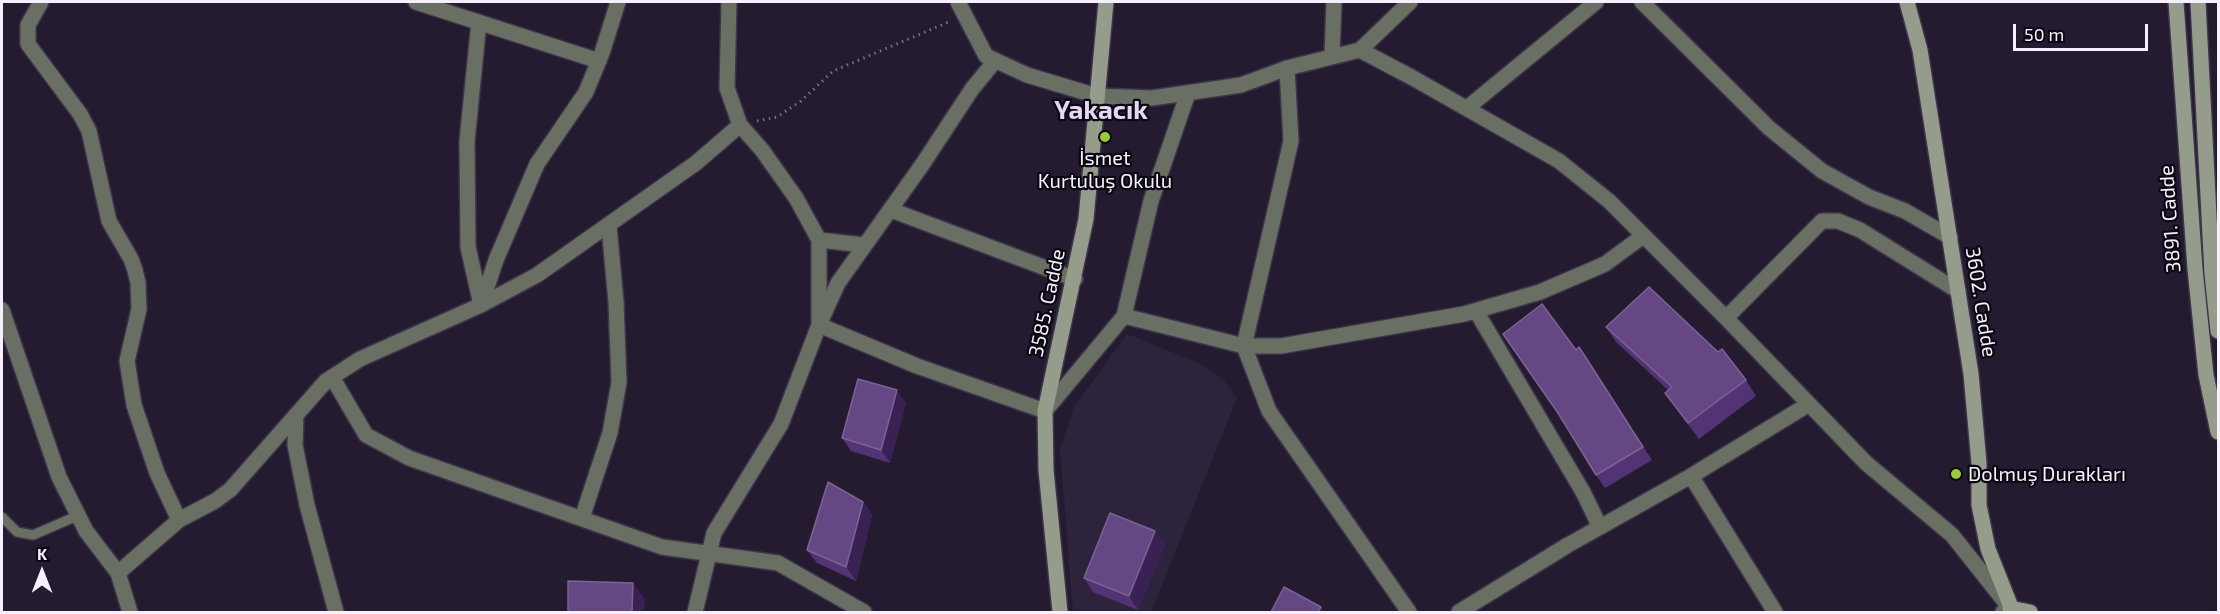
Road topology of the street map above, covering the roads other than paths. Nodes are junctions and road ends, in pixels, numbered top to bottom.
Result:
1 (41, 2) edge
2 (416, 2) edge
3 (618, 2) edge
4 (729, 2) edge
5 (1106, 2) edge
6 (1334, 2) edge
7 (1410, 2) edge
8 (1596, 2) edge
9 (1641, 2) edge
10 (1907, 2) edge
11 (2176, 2) edge
12 (2198, 2) edge
13 (961, 8) edge
14 (479, 22) junction
15 (1360, 50) junction
16 (1332, 56) junction
17 (996, 61) junction
18 (599, 62) junction
19 (1287, 68) junction
20 (1188, 93) junction
21 (1097, 96) junction
22 (1467, 108) junction
23 (740, 125) junction
24 (891, 210) junction
25 (609, 226) junction
26 (1643, 236) junction
27 (1950, 237) junction
28 (819, 240) junction
29 (864, 245) junction
30 (1075, 279) junction
31 (1958, 291) junction
32 (481, 305) junction
33 (2, 310) edge
34 (1476, 311) junction
35 (1124, 316) junction
36 (1726, 318) junction
37 (819, 325) junction
38 (2218, 330) edge
39 (5, 335) edge
40 (1244, 346) junction
41 (332, 377) junction
42 (1809, 404) junction
43 (1045, 411) junction
44 (296, 415) junction
45 (2218, 432) edge
46 (1691, 476) junction
47 (77, 516) junction
48 (2, 517) edge
49 (582, 518) junction
50 (180, 520) junction
51 (1600, 527) junction
52 (708, 554) junction
53 (118, 573) junction
54 (2009, 611) edge
55 (130, 612) edge
56 (336, 612) edge
57 (695, 612) edge
58 (864, 612) edge
59 (1060, 612) edge
60 (1409, 612) edge
61 (1460, 612) edge
62 (1775, 612) edge
63 (2030, 612) edge

1 - 50 street
2 - 14 street
3 - 18 street
4 - 23 street
5 - 21 main road, 3585. Cadde
6 - 16 street
7 - 15 street
8 - 22 street
9 - 27 street
10 - 27 main road, 3602. Cadde
11 - 45 main road, 3891. Cadde
12 - 38 main road, 3891. Cadde
13 - 17 street
14 - 18 street
14 - 32 street
15 - 16 street
15 - 22 street
16 - 19 street
17 - 21 street
17 - 24 street
18 - 32 street
19 - 20 street
19 - 40 street
20 - 21 street
20 - 35 street
21 - 30 main road, 3585. Cadde
22 - 26 street
23 - 25 street
23 - 28 street
24 - 29 street
24 - 30 street
25 - 32 street
25 - 49 street
26 - 34 street
26 - 36 street
27 - 31 main road, 3602. Cadde
28 - 29 street
28 - 37 street
29 - 37 street
30 - 43 main road, 3585. Cadde
31 - 36 street
31 - 54 main road, 3602. Cadde
32 - 41 street
33 - 39 street
34 - 40 street
34 - 51 street
35 - 40 street
35 - 43 street
36 - 42 street
37 - 43 street
37 - 52 street
39 - 47 street
40 - 60 street
41 - 44 street
41 - 49 street
42 - 46 street
42 - 54 street
43 - 59 main road, 3585. Cadde
44 - 50 street
44 - 56 street
46 - 51 street
46 - 62 street
47 - 48 lane
47 - 53 street
49 - 52 street
50 - 53 street
51 - 61 street
52 - 57 street
52 - 58 street
53 - 55 street
54 - 63 main road

